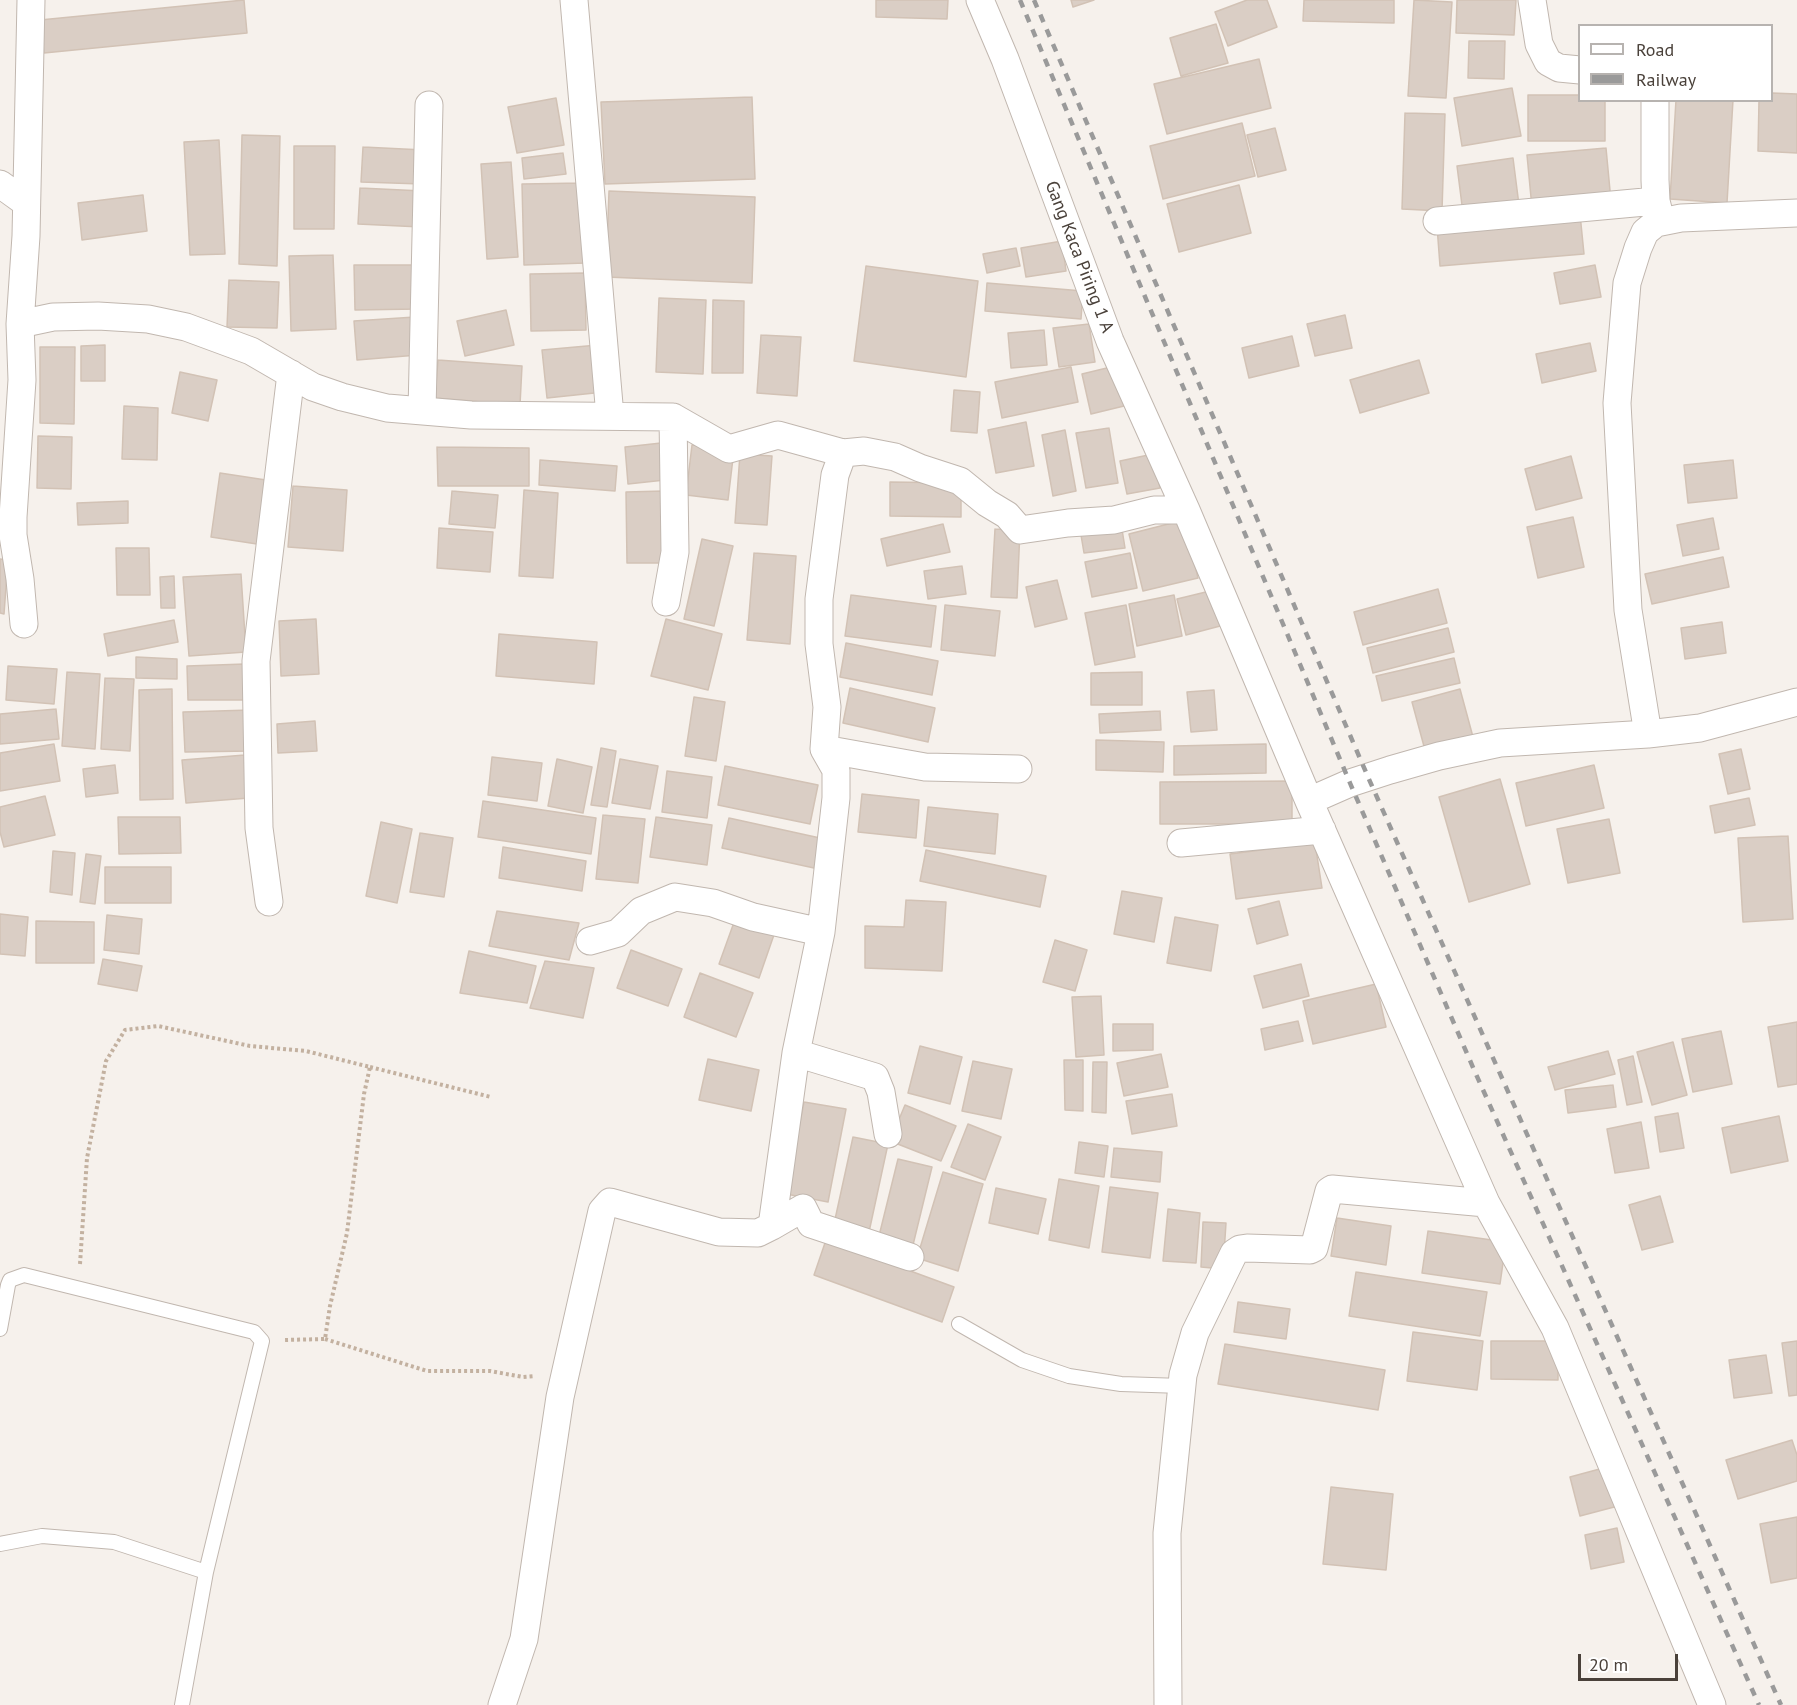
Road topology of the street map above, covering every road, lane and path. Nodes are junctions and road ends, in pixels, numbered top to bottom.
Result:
1 (32, 0) edge
2 (574, 0) edge
3 (980, 0) edge
4 (1532, 0) edge
5 (1578, 70) edge
6 (1655, 102) edge
7 (429, 105) dead end
8 (0, 184) edge
9 (26, 202) junction
10 (1659, 211) junction
11 (1797, 213) edge
12 (1437, 221) dead end
13 (21, 324) junction
14 (291, 374) junction
15 (422, 411) junction
16 (610, 416) junction
17 (673, 417) junction
18 (843, 453) junction
19 (1186, 510) junction
20 (666, 602) dead end
21 (24, 624) dead end
22 (1797, 702) edge
23 (1648, 734) junction
24 (824, 749) junction
25 (1018, 769) dead end
26 (1309, 801) junction
27 (1322, 830) junction
28 (1181, 843) dead end
29 (269, 902) dead end
30 (821, 932) junction
31 (590, 941) dead end
32 (796, 1053) junction
33 (370, 1067) junction
34 (491, 1097) dead end
35 (888, 1134) dead end
36 (1486, 1203) junction
37 (772, 1226) junction
38 (910, 1257) dead end
39 (78, 1289) junction
40 (959, 1324) dead end
41 (0, 1329) edge
42 (326, 1339) junction
43 (262, 1341) junction
44 (539, 1368) dead end
45 (1182, 1386) junction
46 (0, 1544) edge
47 (206, 1572) junction
48 (182, 1705) edge
49 (502, 1705) edge
50 (1168, 1705) edge
51 (1712, 1705) edge

1 - 9 street
2 - 16 street
3 - 19 street, Gang Kaca Piring 1 A
4 - 5 street
6 - 10 street
7 - 15 street
8 - 9 street
9 - 13 street
10 - 11 street
10 - 12 street
10 - 23 street
13 - 14 street
13 - 21 street
14 - 15 street
14 - 29 street
15 - 16 street
16 - 17 street
17 - 18 street
17 - 20 street
18 - 19 street
18 - 24 street
19 - 26 street, Gang Kaca Piring 1 A
22 - 23 street
23 - 26 street
24 - 25 street
24 - 30 street
26 - 27 street, Gang Kaca Piring 1 A
27 - 28 street
27 - 36 street, Gang Kaca Piring 1 A
30 - 31 street
30 - 32 street
32 - 35 street
32 - 37 street
33 - 34 path
33 - 39 path
33 - 42 path
36 - 45 street
36 - 51 street, Gang Kaca Piring 1 A
37 - 38 street
37 - 49 street
39 - 41 lane
39 - 43 lane
40 - 45 lane
42 - 43 path
42 - 44 path
43 - 47 lane
45 - 50 street
46 - 47 lane
47 - 48 lane

